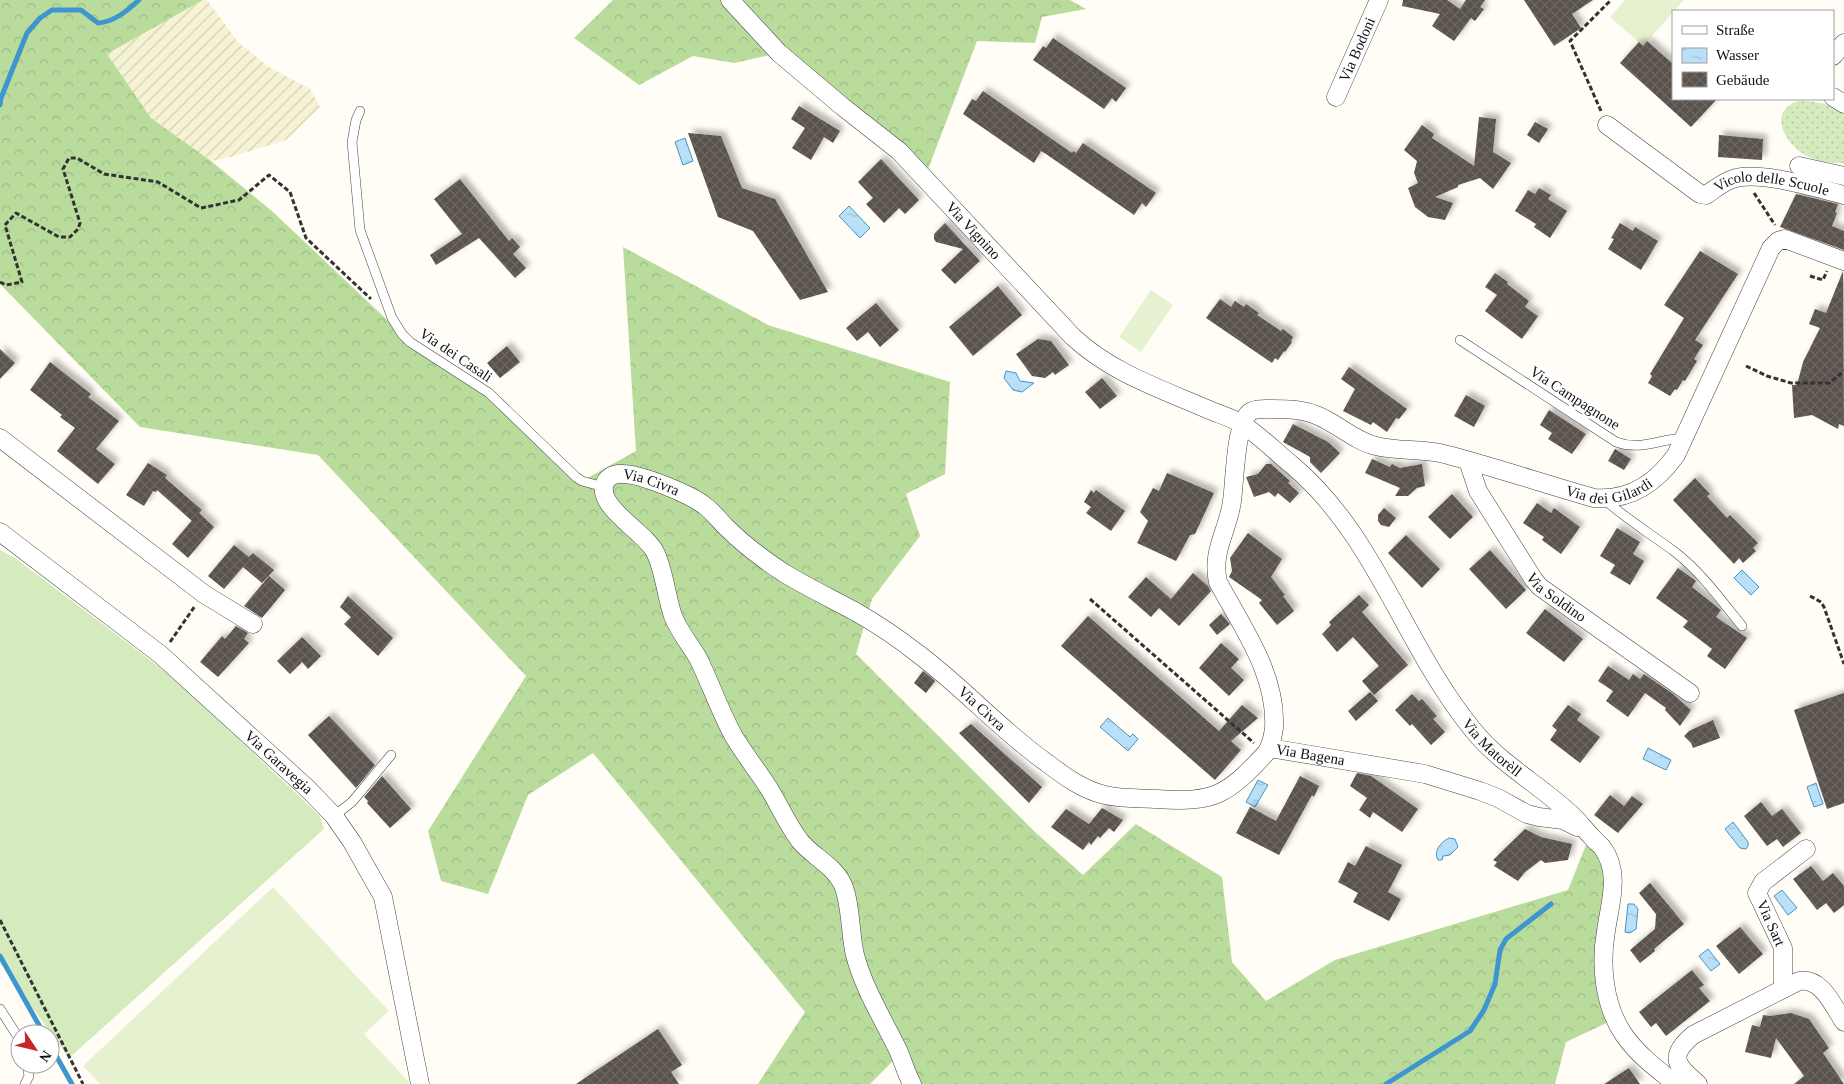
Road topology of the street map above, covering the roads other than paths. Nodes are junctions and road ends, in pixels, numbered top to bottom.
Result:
1 (730, 0) edge
2 (1379, 0) edge
3 (1844, 43) edge
4 (1834, 55) edge
5 (1336, 98) dead end
6 (360, 112) dead end
7 (1607, 125) road end
8 (1799, 166) dead end
9 (1844, 176) edge
10 (1844, 195) edge
11 (1844, 261) edge
12 (1460, 340) dead end
13 (1241, 424) junction
14 (0, 438) edge
15 (1684, 438) junction
16 (1468, 461) junction
17 (604, 487) junction
18 (1604, 499) junction
19 (0, 532) edge
20 (253, 624) dead end
21 (1742, 626) dead end
22 (1690, 693) dead end
23 (1268, 751) junction
24 (391, 755) dead end
25 (1547, 795) junction
26 (1531, 815) junction
27 (334, 816) junction
28 (1590, 835) junction
29 (1806, 849) dead end
30 (1783, 989) junction
31 (0, 1009) edge
32 (1844, 1022) edge
33 (10, 1024) edge
34 (420, 1084) edge
35 (912, 1084) edge
36 (1676, 1084) edge
37 (1698, 1084) edge

1 - 13 street, Via Vignino
2 - 5 street, Via Bodoni
3 - 4 street
6 - 17 lane, Via dei Casali
7 - 10 street, Vicolo delle Scuole
8 - 9 street
11 - 15 street, Via dei Gilardi
12 - 15 lane, Via Campagnone
13 - 16 street, Via dei Gilardi
13 - 23 street, Via Bagena
13 - 25 street, Via Matorèll
14 - 20 street
15 - 18 street, Via dei Gilardi
16 - 18 street, Via dei Gilardi
16 - 22 street, Via Soldino
17 - 23 street, Via Civra
17 - 35 street, Via Civra
18 - 21 lane
19 - 27 street, Via Garavegia
23 - 26 street, Via Bagena
24 - 27 lane
25 - 26 street
25 - 28 street, Via Matorèll
26 - 28 street, Via Bagena
27 - 34 street, Via Garavegia
28 - 36 street, Via Matorèll
29 - 30 street, Via Sart
30 - 32 street
30 - 37 street
31 - 33 lane

